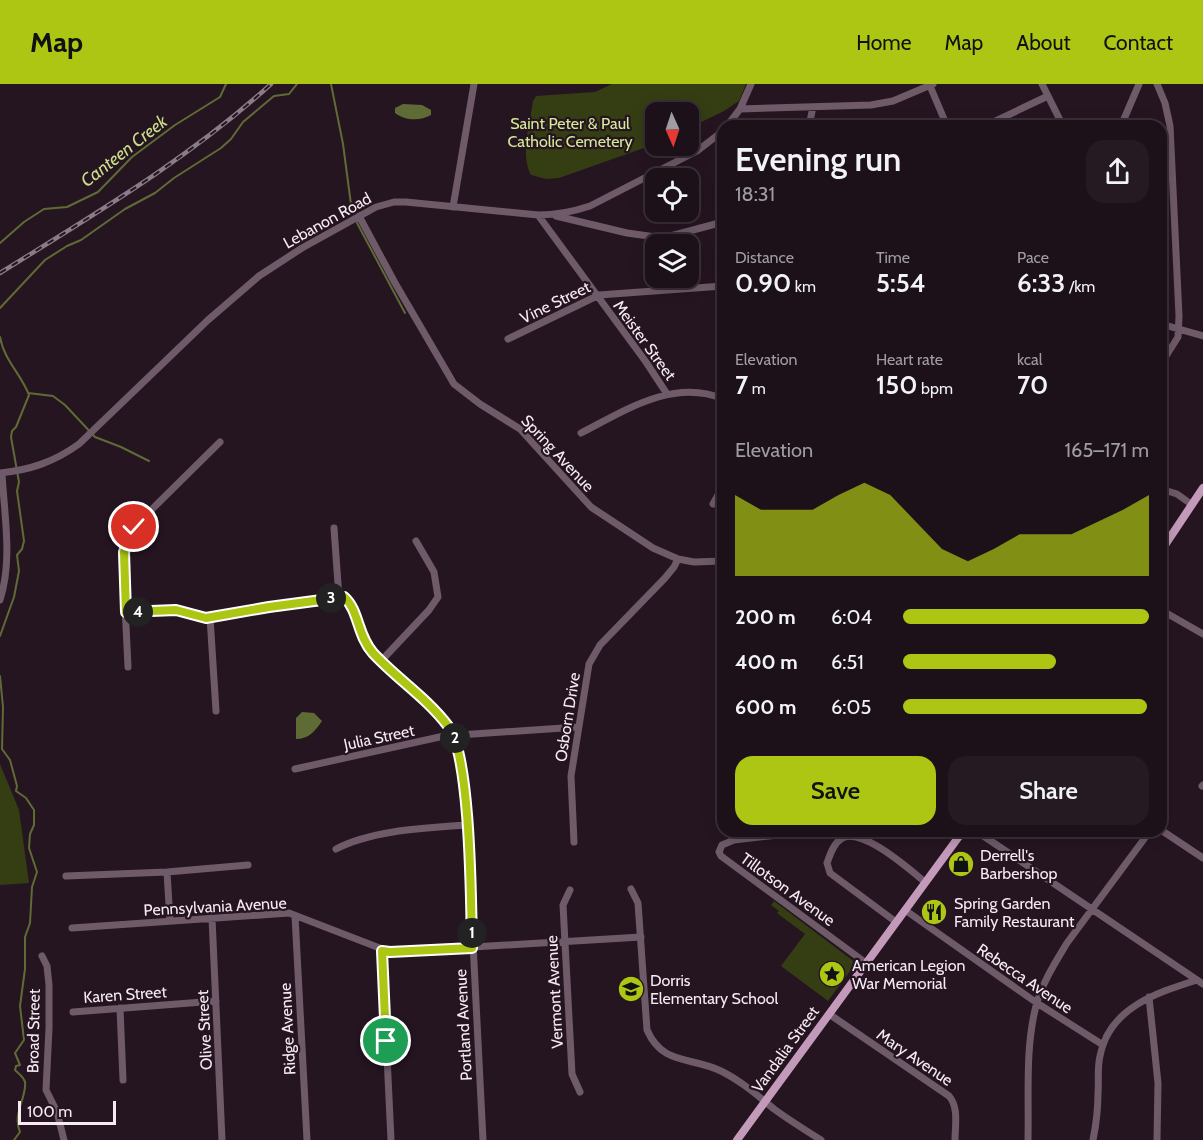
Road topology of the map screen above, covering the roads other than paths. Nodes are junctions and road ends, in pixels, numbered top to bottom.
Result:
1 (474, 84) edge
2 (751, 84) edge
3 (1042, 84) edge
4 (1139, 84) edge
5 (1157, 84) edge
6 (931, 85) edge
7 (1048, 96) junction
8 (813, 107) junction
9 (740, 109) junction
10 (732, 120) edge
11 (810, 120) edge
12 (945, 120) edge
13 (998, 120) edge
14 (1060, 120) edge
15 (1124, 120) edge
16 (717, 136) edge
17 (453, 207) junction
18 (538, 215) junction
19 (553, 215) junction
20 (359, 216) junction
21 (717, 224) edge
22 (717, 286) edge
23 (597, 296) junction
24 (1167, 326) edge
25 (1179, 329) junction
26 (1203, 336) edge
27 (508, 339) dead end
28 (1167, 355) edge
29 (667, 394) junction
30 (717, 397) edge
31 (581, 433) dead end
32 (220, 442) dead end
33 (1, 473) edge
34 (1203, 488) edge
35 (1167, 491) edge
36 (717, 496) edge
37 (712, 504) dead end
38 (1191, 504) junction
39 (334, 528) dead end
40 (1167, 539) edge
41 (416, 541) dead end
42 (678, 559) junction
43 (717, 561) edge
44 (339, 598) junction
45 (0, 600) edge
46 (126, 612) junction
47 (1167, 613) edge
48 (210, 617) junction
49 (1203, 634) edge
50 (381, 661) junction
51 (129, 667) dead end
52 (216, 711) dead end
53 (578, 727) junction
54 (454, 736) junction
55 (295, 769) dead end
56 (467, 825) junction
57 (1167, 834) edge
58 (767, 837) edge
59 (844, 837) edge
60 (862, 837) edge
61 (959, 837) edge
62 (985, 837) edge
63 (1146, 837) edge
64 (574, 842) dead end
65 (336, 849) dead end
66 (1203, 858) edge
67 (248, 865) dead end
68 (168, 872) junction
69 (66, 876) dead end
70 (926, 882) junction
71 (631, 889) dead end
72 (570, 890) dead end
73 (904, 910) junction
74 (1092, 911) junction
75 (295, 916) junction
76 (212, 918) junction
77 (170, 921) junction
78 (896, 922) junction
79 (72, 928) dead end
80 (641, 938) junction
81 (564, 942) junction
82 (472, 948) junction
83 (382, 951) junction
84 (42, 956) dead end
85 (866, 963) junction
86 (1200, 982) edge
87 (1149, 997) junction
88 (216, 1001) junction
89 (1037, 1002) junction
90 (120, 1008) junction
91 (73, 1012) dead end
92 (829, 1014) junction
93 (1103, 1045) junction
94 (123, 1080) dead end
95 (580, 1092) dead end
96 (766, 1102) junction
97 (64, 1140) edge
98 (222, 1140) edge
99 (307, 1140) edge
100 (391, 1140) edge
101 (483, 1140) edge
102 (737, 1140) edge
103 (821, 1140) edge
104 (955, 1140) edge
105 (1028, 1140) edge
106 (1094, 1140) edge
107 (1157, 1140) edge

1 - 17 street
2 - 9 street
3 - 7 street
4 - 15 street
5 - 25 street
6 - 8 street
6 - 12 street
7 - 13 street
7 - 14 street
8 - 9 street
8 - 11 street
9 - 10 street
16 - 19 street, Lebanon Road
17 - 18 street, Lebanon Road
17 - 20 street, Lebanon Road
18 - 19 street, Lebanon Road
18 - 23 street, Meister Street
19 - 21 street
20 - 33 street, Lebanon Road
20 - 42 street, Spring Avenue
22 - 23 street, Vine Street
23 - 27 street, Vine Street
23 - 29 street, Meister Street
24 - 25 street
25 - 26 street
25 - 28 street
29 - 30 street
29 - 31 street
32 - 46 street
33 - 45 street
34 - 38 main road
35 - 38 street
36 - 37 street
38 - 40 main road
39 - 44 street
41 - 50 street
42 - 43 street, Spring Avenue
42 - 53 street, Osborn Drive
44 - 48 street
44 - 50 street, Portland Avenue
46 - 48 street
46 - 51 street
47 - 49 street
48 - 52 street
50 - 54 street, Portland Avenue
53 - 54 street, Julia Street
53 - 64 street, Osborn Drive
54 - 55 street, Julia Street
54 - 56 street, Portland Avenue
56 - 65 street
56 - 82 street, Portland Avenue
57 - 66 street
58 - 85 street, Tillotson Avenue
59 - 78 street
60 - 70 street
61 - 70 main road, Vandalia Street
62 - 74 street
63 - 74 street
67 - 68 street
68 - 69 street
68 - 77 street
70 - 73 main road, Vandalia Street
71 - 80 street
72 - 81 street, Vermont Avenue
73 - 78 main road, Vandalia Street
73 - 89 street, Rebecca Avenue
74 - 86 street
74 - 89 street
75 - 76 street, Pennsylvania Avenue
75 - 83 street, Pennsylvania Avenue
75 - 99 street, Ridge Avenue
76 - 77 street, Pennsylvania Avenue
76 - 88 street, Olive Street
77 - 79 street, Pennsylvania Avenue
78 - 85 main road, Vandalia Street
80 - 81 street, Pennsylvania Avenue
80 - 96 street
81 - 82 street, Pennsylvania Avenue
81 - 95 street, Vermont Avenue
82 - 83 street, Pennsylvania Avenue
82 - 101 street, Portland Avenue
83 - 100 street
84 - 97 street, Broad Street
85 - 92 main road, Vandalia Street
86 - 87 street
87 - 93 street
87 - 107 street
88 - 90 street, Karen Street
88 - 98 street, Olive Street
89 - 93 street, Rebecca Avenue
89 - 105 street
90 - 91 street, Karen Street
90 - 94 street
92 - 96 main road, Vandalia Street
92 - 104 street, Mary Avenue
93 - 106 street
96 - 102 main road, Vandalia Street
96 - 103 street

